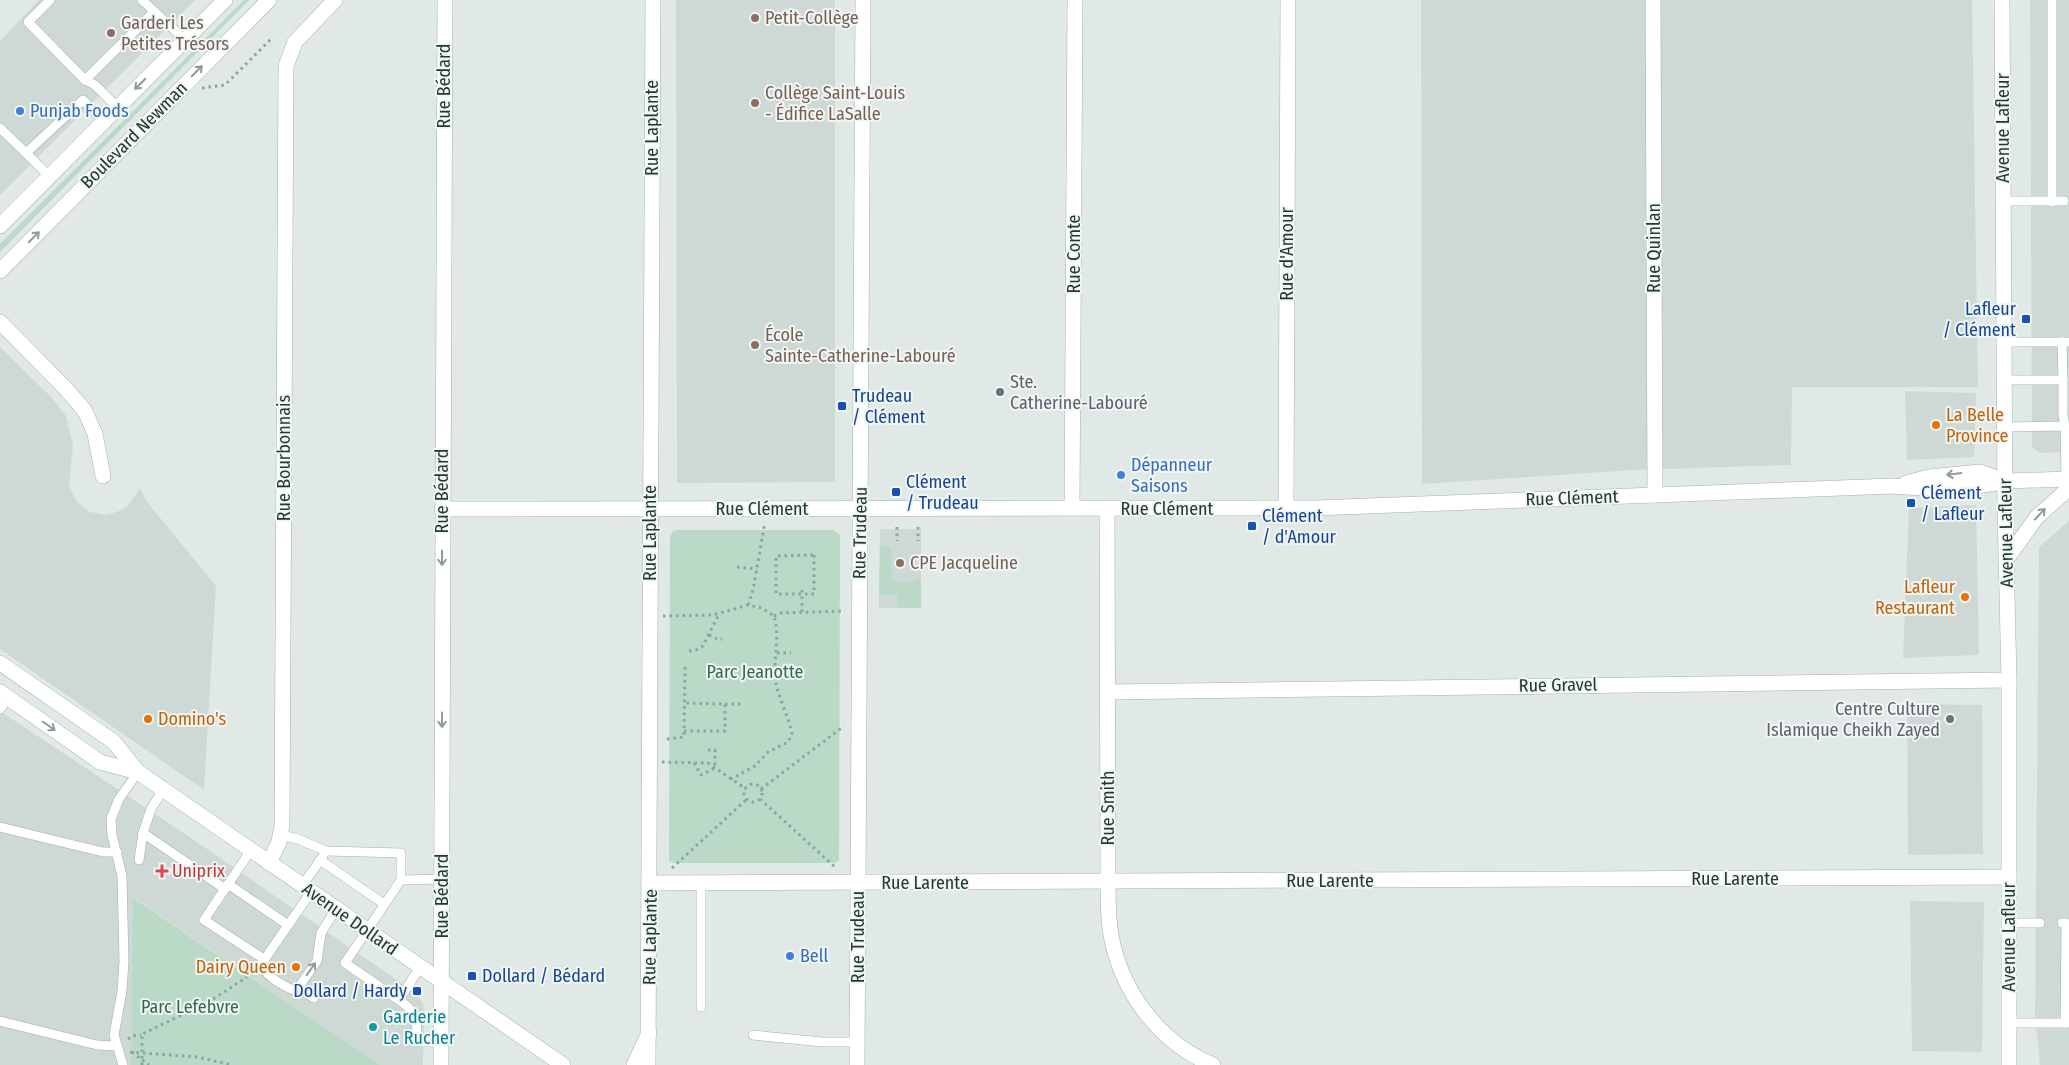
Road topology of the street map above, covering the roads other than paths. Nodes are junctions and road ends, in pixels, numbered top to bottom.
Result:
1 (50, 0) edge
2 (142, 0) edge
3 (225, 0) edge
4 (269, 0) edge
5 (335, 0) edge
6 (444, 0) edge
7 (653, 0) edge
8 (863, 0) edge
9 (1075, 0) edge
10 (1288, 0) edge
11 (1653, 0) edge
12 (2002, 0) edge
13 (2052, 0) edge
14 (154, 12) junction
15 (185, 40) junction
16 (85, 80) junction
17 (117, 107) junction
18 (103, 121) junction
19 (0, 128) edge
20 (26, 153) junction
21 (50, 176) junction
22 (2003, 201) junction
23 (2064, 201) dead end
24 (2052, 202) junction
25 (0, 226) edge
26 (0, 272) edge
27 (0, 322) edge
28 (2004, 342) junction
29 (2066, 342) edge
30 (2066, 366) edge
31 (2004, 380) junction
32 (2063, 380) junction
33 (2065, 426) junction
34 (2005, 427) junction
35 (2067, 438) edge
36 (104, 476) dead end
37 (2005, 481) junction
38 (2068, 482) edge
39 (1655, 495) junction
40 (1072, 508) junction
41 (1106, 508) junction
42 (1286, 508) junction
43 (442, 509) junction
44 (860, 509) junction
45 (650, 510) junction
46 (2006, 560) junction
47 (1, 667) edge
48 (2009, 680) junction
49 (1108, 692) junction
50 (3, 700) edge
51 (138, 772) junction
52 (163, 790) junction
53 (0, 827) edge
54 (143, 834) junction
55 (281, 835) junction
56 (251, 850) junction
57 (326, 851) junction
58 (117, 852) junction
59 (139, 860) dead end
60 (320, 860) junction
61 (269, 863) junction
62 (2009, 877) junction
63 (443, 879) junction
64 (401, 880) junction
65 (1108, 882) junction
66 (650, 883) junction
67 (701, 883) junction
68 (858, 883) junction
69 (226, 887) junction
70 (307, 889) junction
71 (384, 904) junction
72 (336, 909) junction
73 (2009, 923) junction
74 (2040, 923) dead end
75 (2066, 923) edge
76 (288, 925) junction
77 (367, 930) junction
78 (264, 959) junction
79 (420, 967) junction
80 (442, 982) junction
81 (298, 988) junction
82 (314, 998) dead end
83 (399, 1000) junction
84 (702, 1008) dead end
85 (0, 1021) edge
86 (2009, 1023) junction
87 (2067, 1023) edge
88 (649, 1034) junction
89 (753, 1035) dead end
90 (441, 1042) junction
91 (857, 1042) junction
92 (117, 1046) junction
93 (122, 1061) edge
94 (441, 1065) edge
95 (563, 1065) edge
96 (634, 1065) edge
97 (648, 1065) edge
98 (857, 1065) edge
99 (1213, 1065) edge
100 (2009, 1065) edge

1 - 16 lane
2 - 14 lane
3 - 15 street, Boulevard Newman
26 -> 4 street, Boulevard Newman
5 - 55 street, Rue Bourbonnais
6 - 43 street, Rue Bédard
7 - 45 street, Rue Laplante
8 - 44 street, Rue Trudeau
9 - 40 street, Rue Comte
10 - 42 street, Rue d'Amour
11 - 39 street, Rue Quinlan
12 - 22 street, Avenue Lafleur
13 - 24 lane
14 - 15 lane
14 - 16 lane
15 -> 17 street, Boulevard Newman
16 - 17 lane
17 - 18 street, Boulevard Newman
18 - 20 lane
18 - 21 street, Boulevard Newman
19 - 20 lane
20 - 21 lane
21 - 25 street, Boulevard Newman
22 - 24 lane
22 - 28 street, Avenue Lafleur
23 - 24 lane
27 - 36 street
28 - 29 lane
28 - 31 street, Avenue Lafleur
29 - 30 lane
30 - 32 lane
31 - 32 lane
31 - 34 street, Avenue Lafleur
32 - 33 lane
33 - 34 lane
33 - 35 lane
34 - 37 street, Avenue Lafleur
35 - 38 lane
37 - 38 street, Rue Clément
37 - 39 street, Rue Clément
37 - 46 street, Avenue Lafleur
46 -> 38 street
39 - 42 street, Rue Clément
40 - 41 street, Rue Clément
40 - 44 street, Rue Clément
41 - 42 street, Rue Clément
41 - 49 street, Rue Smith
43 - 45 street, Rue Clément
43 -> 63 street, Rue Bédard
44 - 45 street, Rue Clément
44 - 68 street, Rue Trudeau
45 - 66 street, Rue Laplante
46 - 48 street, Avenue Lafleur
47 - 51 street, Avenue Dollard
48 - 49 street, Rue Gravel
48 - 62 street, Avenue Lafleur
49 - 65 street, Rue Smith
50 -> 51 street, Avenue Dollard
51 - 52 street, Avenue Dollard
51 - 58 lane
52 - 54 lane
52 - 56 street, Avenue Dollard
53 - 58 lane
54 - 59 lane
54 - 69 lane
55 - 57 lane
55 - 61 street, Rue Bourbonnais
56 - 61 street, Avenue Dollard
56 - 69 lane
57 - 60 lane
57 - 64 lane
58 - 92 lane
60 - 70 lane
60 - 71 lane
61 - 70 street, Avenue Dollard
62 - 65 street, Rue Larente
62 - 73 street, Avenue Lafleur
63 - 64 lane
63 - 80 street, Rue Bédard
64 - 71 lane
65 - 68 street, Rue Larente
65 - 99 street, Rue Smith
66 - 67 street, Rue Larente
66 - 88 street, Rue Laplante
67 - 68 street, Rue Larente
67 - 84 lane
68 - 91 street, Rue Trudeau
69 - 76 lane
69 - 78 lane
70 - 72 street, Avenue Dollard
70 - 76 lane
71 - 77 lane
72 - 77 street, Avenue Dollard
81 -> 72 lane
73 - 74 lane
73 - 86 street, Avenue Lafleur
75 - 87 lane
76 - 78 lane
77 - 79 street, Avenue Dollard
77 - 83 lane
78 - 81 lane
79 - 80 street, Avenue Dollard
79 - 83 lane
80 - 90 street, Rue Bédard
80 - 95 street, Avenue Dollard
81 - 82 lane
83 - 90 lane
85 - 92 lane
86 - 87 lane
86 - 100 street, Avenue Lafleur
88 - 96 street
88 - 97 street, Rue Laplante
89 - 91 lane
90 - 94 street, Rue Bédard
91 - 98 street, Rue Trudeau
92 - 93 lane

